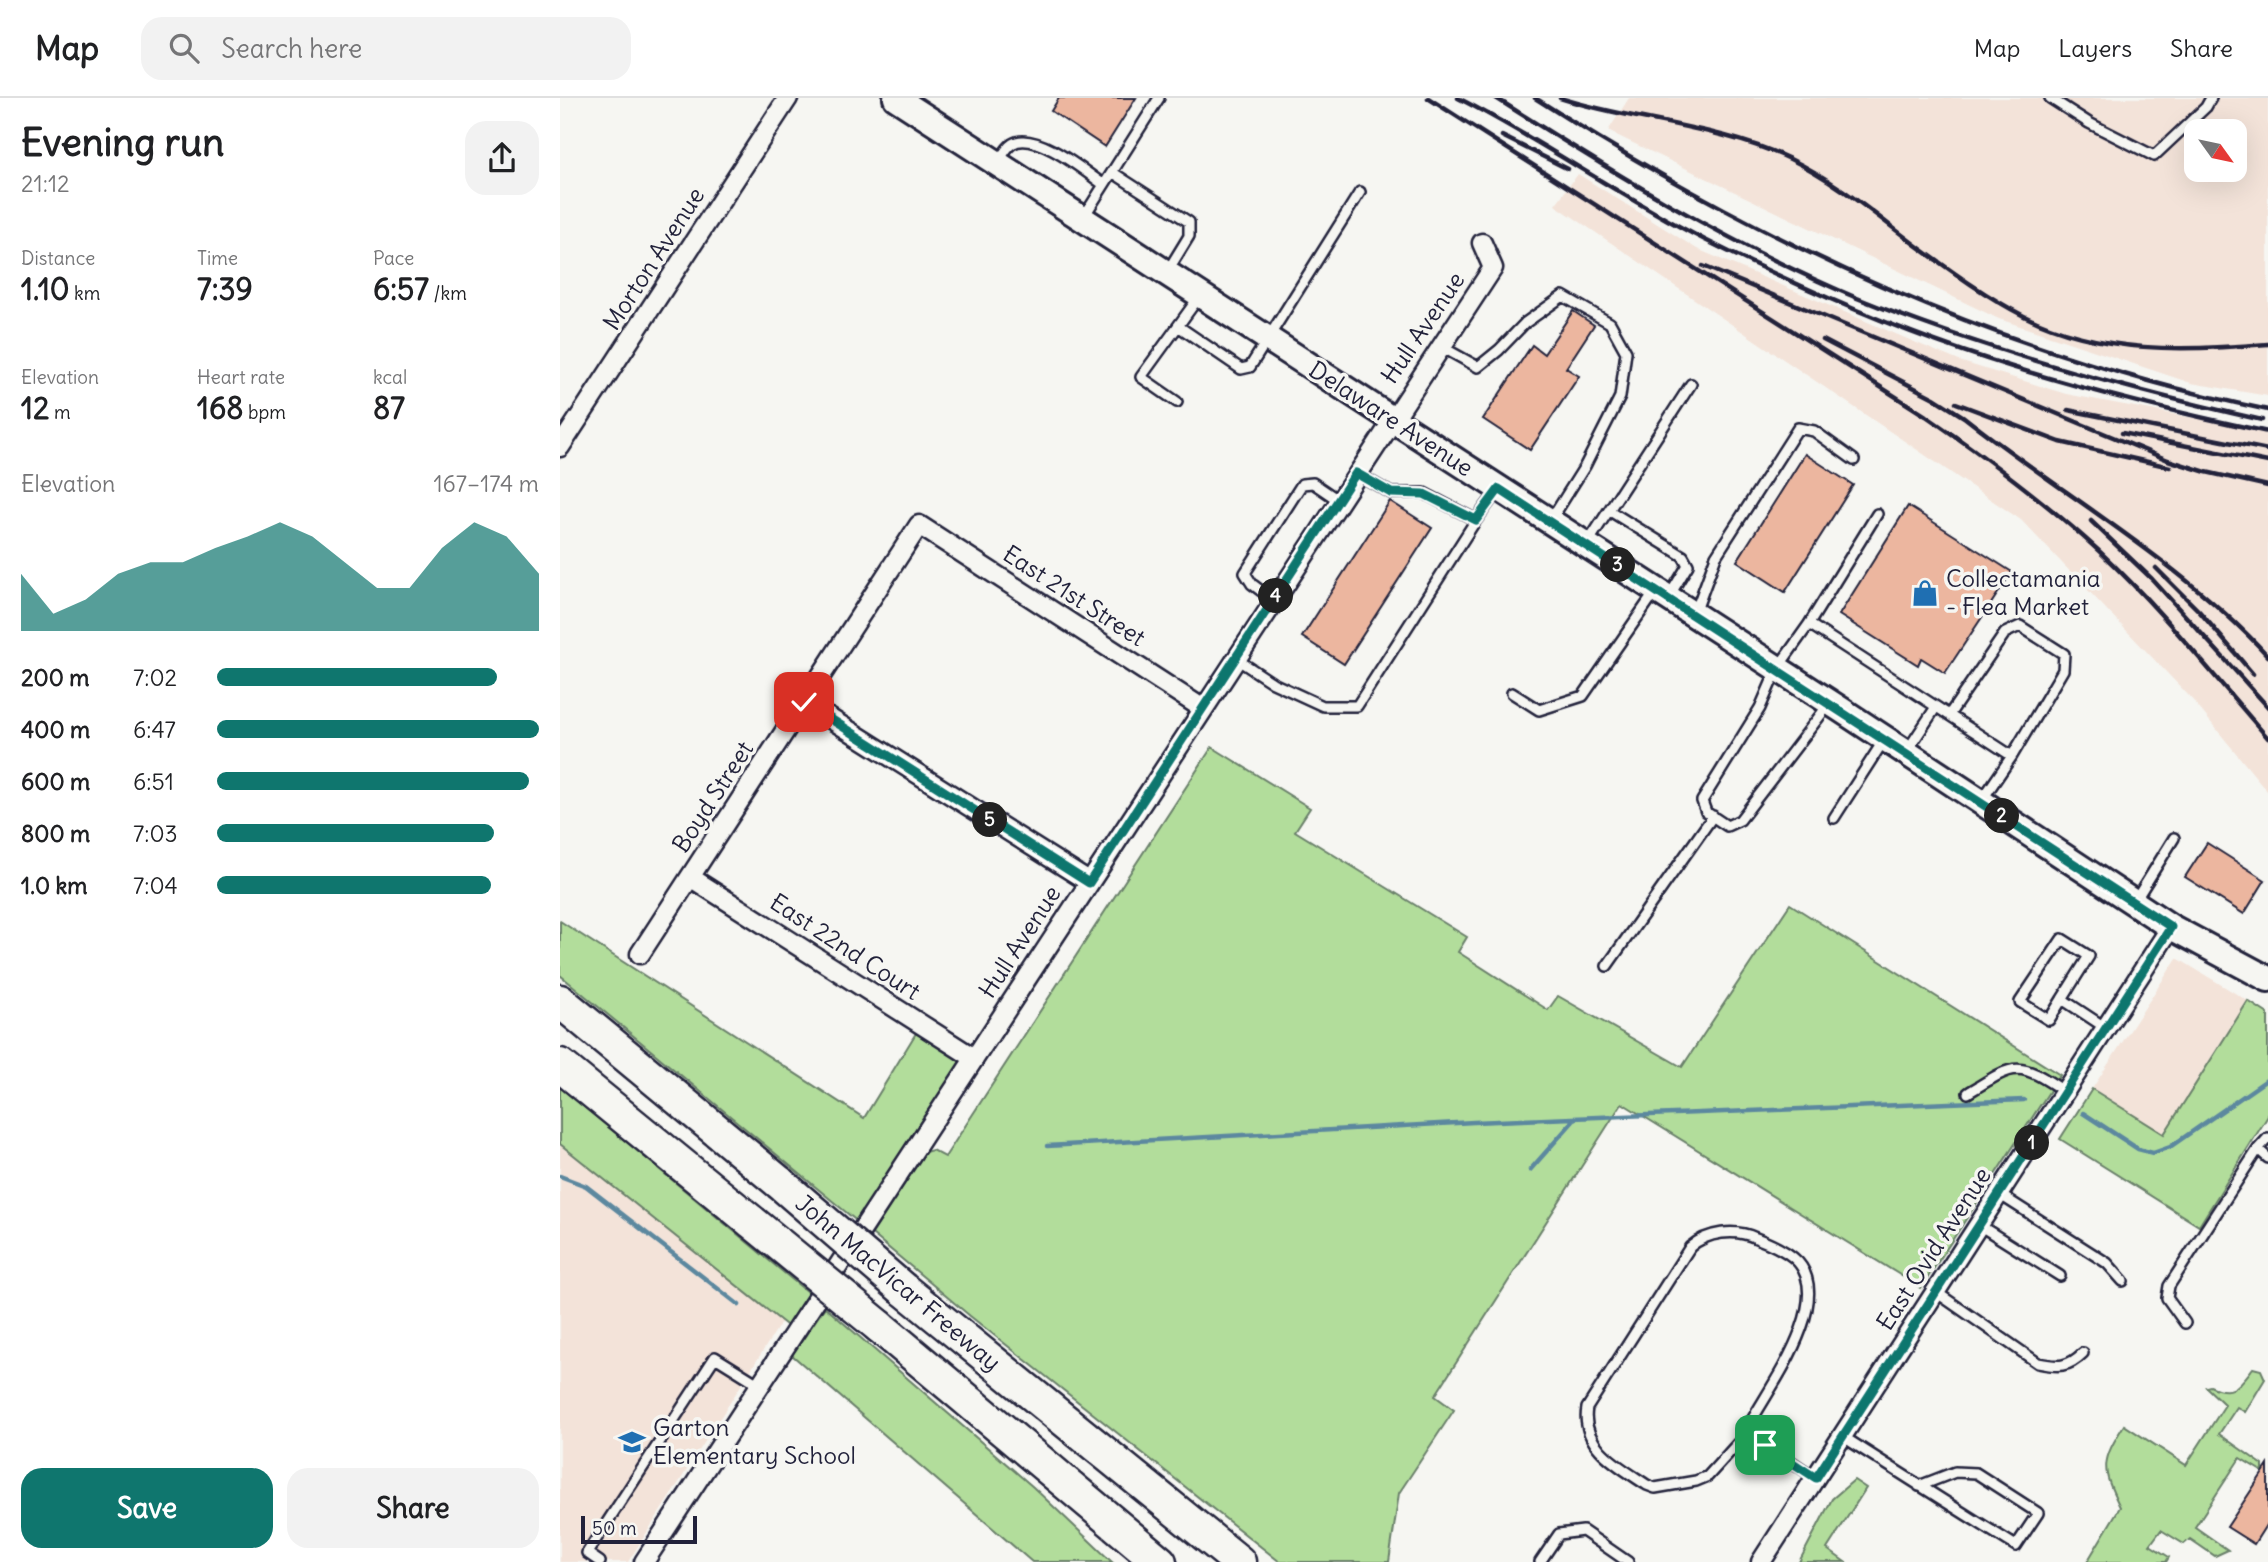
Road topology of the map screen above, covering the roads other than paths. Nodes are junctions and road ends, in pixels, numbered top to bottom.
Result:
1 (788, 98) edge
2 (896, 98) edge
3 (1159, 98) edge
4 (2050, 98) edge
5 (2211, 98) edge
6 (997, 164) junction
7 (1112, 172) junction
8 (1104, 185) junction
9 (1360, 192) dead end
10 (1083, 219) junction
11 (1482, 243) dead end
12 (1166, 274) junction
13 (1200, 296) junction
14 (1178, 326) junction
15 (1269, 340) junction
16 (1440, 346) junction
17 (1691, 384) dead end
18 (1177, 401) dead end
19 (1391, 419) junction
20 (560, 447) edge
21 (1854, 460) dead end
22 (1356, 473) junction
23 (1499, 489) junction
24 (1338, 500) junction
25 (1610, 511) junction
26 (1877, 514) dead end
27 (1476, 520) junction
28 (1550, 522) junction
29 (919, 525) joint
30 (1587, 545) junction
31 (1662, 594) junction
32 (1273, 600) junction
33 (1695, 615) junction
34 (1809, 624) junction
35 (1235, 658) junction
36 (1777, 668) junction
37 (1512, 693) dead end
38 (804, 702) junction
39 (1830, 703) junction
40 (1936, 707) junction
41 (1202, 708) junction
42 (1949, 715) junction
43 (1885, 739) junction
44 (1906, 752) junction
45 (2012, 756) junction
46 (1981, 802) junction
47 (1713, 816) junction
48 (1834, 818) dead end
49 (2174, 838) dead end
50 (690, 877) junction
51 (1089, 883) junction
52 (2134, 903) junction
53 (2171, 927) junction
54 (2203, 946) junction
55 (640, 954) dead end
56 (1607, 967) dead end
57 (2268, 979) edge
58 (2268, 996) edge
59 (2062, 999) junction
60 (560, 1001) edge
61 (2106, 1028) junction
62 (974, 1058) junction
63 (560, 1065) edge
64 (2065, 1092) junction
65 (1968, 1093) dead end
66 (2268, 1138) edge
67 (2258, 1149) junction
68 (2268, 1158) edge
69 (1999, 1194) junction
70 (1979, 1225) junction
71 (2060, 1276) dead end
72 (2123, 1281) dead end
73 (1936, 1292) junction
74 (2185, 1323) dead end
75 (2083, 1353) dead end
76 (760, 1385) junction
77 (1750, 1434) junction
78 (1842, 1436) junction
79 (1025, 1448) junction
80 (1816, 1478) junction
81 (1919, 1486) junction
82 (600, 1562) edge
83 (644, 1562) edge
84 (1136, 1562) edge
85 (1160, 1562) edge
86 (1239, 1562) edge
87 (1540, 1562) edge
88 (1628, 1562) edge
89 (1761, 1562) edge

1 - 20 street, Morton Avenue
2 - 6 main road, Delaware Avenue
3 - 7 lane
4 - 5 lane
6 - 8 lane
6 - 10 main road, Delaware Avenue
7 - 8 lane
7 - 12 lane
8 - 10 lane
9 - 15 lane
10 - 12 main road, Delaware Avenue
11 - 16 street, Hull Avenue
12 - 13 main road, Delaware Avenue
13 - 14 lane
13 - 15 main road, Delaware Avenue
14 - 15 lane
14 - 18 lane
15 - 19 main road, Delaware Avenue
16 - 19 street, Hull Avenue
16 - 28 lane
17 - 25 lane
19 - 22 street, Hull Avenue
19 - 23 main road, Delaware Avenue
21 - 33 lane
22 - 24 street, Hull Avenue
22 - 27 lane
23 - 27 lane
23 - 28 main road, Delaware Avenue
24 - 32 street, Hull Avenue
24 - 32 lane
25 - 30 lane
25 - 31 lane
26 - 34 lane
27 - 35 lane
28 - 30 main road, Delaware Avenue
29 - 38 street, Boyd Street
29 - 41 street, East 21st Street
30 - 31 main road, Delaware Avenue
31 - 33 main road, Delaware Avenue
31 - 37 lane
32 - 35 street, Hull Avenue
33 - 36 main road, Delaware Avenue
34 - 36 lane
34 - 40 lane
35 - 41 street, Hull Avenue
36 - 39 main road, Delaware Avenue
36 - 47 lane
38 - 50 street, Boyd Street
38 - 51 street
39 - 43 main road, Delaware Avenue
39 - 47 lane
40 - 42 lane
40 - 44 lane
41 - 51 street, Hull Avenue
42 - 45 lane
42 - 45 lane
43 - 44 main road, Delaware Avenue
43 - 48 lane
44 - 46 main road, Delaware Avenue
45 - 46 lane
46 - 52 main road, Delaware Avenue
47 - 56 lane
49 - 52 lane
50 - 55 street, Boyd Street
50 - 62 street, East 22nd Court
51 - 62 street, Hull Avenue
52 - 53 main road, Delaware Avenue
53 - 54 main road, Delaware Avenue
53 - 61 street, East Ovid Avenue
54 - 57 main road, Delaware Avenue
54 - 58 main road, Delaware Avenue
59 - 59 lane
59 - 61 lane
60 - 86 highway, John MacVicar Freeway, bridge
61 - 64 street, East Ovid Avenue
62 - 76 street, Hull Avenue
63 - 79 highway, John MacVicar Freeway, bridge
64 - 65 lane
64 - 69 street, East Ovid Avenue
66 - 67 lane
67 - 68 lane
67 - 74 lane
69 - 70 street, East Ovid Avenue
69 - 72 lane
70 - 71 lane
70 - 73 street, East Ovid Avenue
73 - 75 lane
73 - 78 street, East Ovid Avenue
76 - 82 lane
76 - 83 street, Hull Avenue
77 - 77 lane
77 - 80 lane
78 - 80 street, East Ovid Avenue
78 - 81 lane
79 - 84 highway
79 - 85 highway, John MacVicar Freeway
80 - 89 street, East Ovid Avenue
81 - 81 lane
87 - 88 lane

